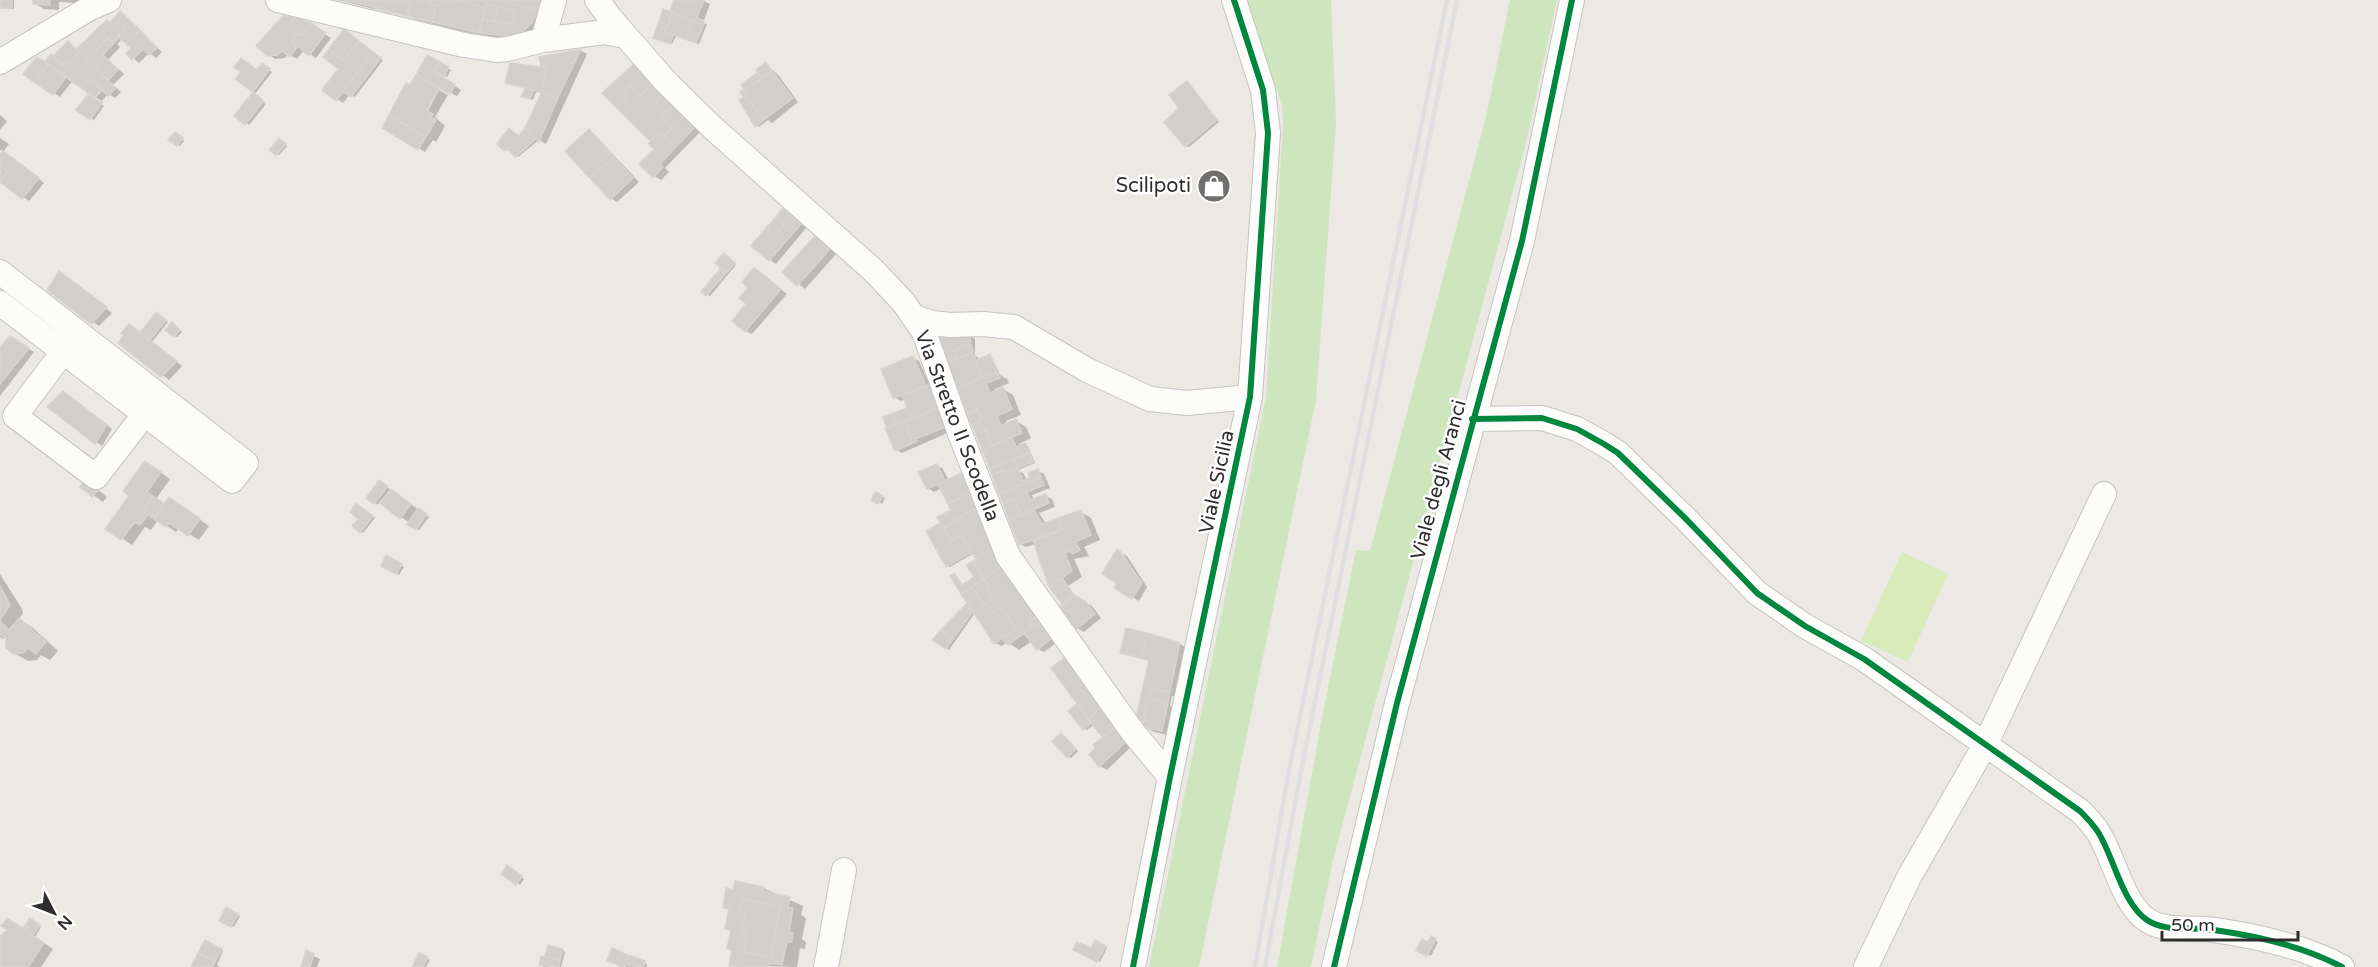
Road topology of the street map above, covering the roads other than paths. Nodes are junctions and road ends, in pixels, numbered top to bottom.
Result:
1 (278, 0) edge
2 (555, 0) edge
3 (597, 0) edge
4 (1234, 0) edge
5 (1572, 0) edge
6 (97, 3) edge
7 (625, 36) junction
8 (543, 40) junction
9 (0, 62) edge
10 (0, 272) edge
11 (1, 305) edge
12 (915, 317) junction
13 (63, 352) junction
14 (1250, 398) junction
15 (152, 405) junction
16 (1472, 419) junction
17 (239, 472) dead end
18 (2104, 494) dead end
19 (1985, 745) junction
20 (1170, 777) junction
21 (844, 870) dead end
22 (826, 967) edge
23 (1133, 967) edge
24 (1334, 967) edge
25 (1866, 967) edge
26 (2342, 967) edge

1 - 8 street
2 - 8 street
3 - 7 street, Via Stretto II Scodella
4 - 14 street, Viale Sicilia
5 - 16 street, Viale degli Aranci
6 - 9 street
7 - 8 street
7 - 12 street, Via Stretto II Scodella
10 - 15 street
11 - 13 street
12 - 14 street
12 - 20 street, Via Stretto II Scodella
13 - 15 street
13 - 15 street
14 - 20 street, Viale Sicilia
15 - 17 street
16 - 19 street
16 - 24 street, Viale degli Aranci
18 - 19 street
19 - 25 street
19 - 26 street
20 - 23 street, Viale Sicilia
21 - 22 street

